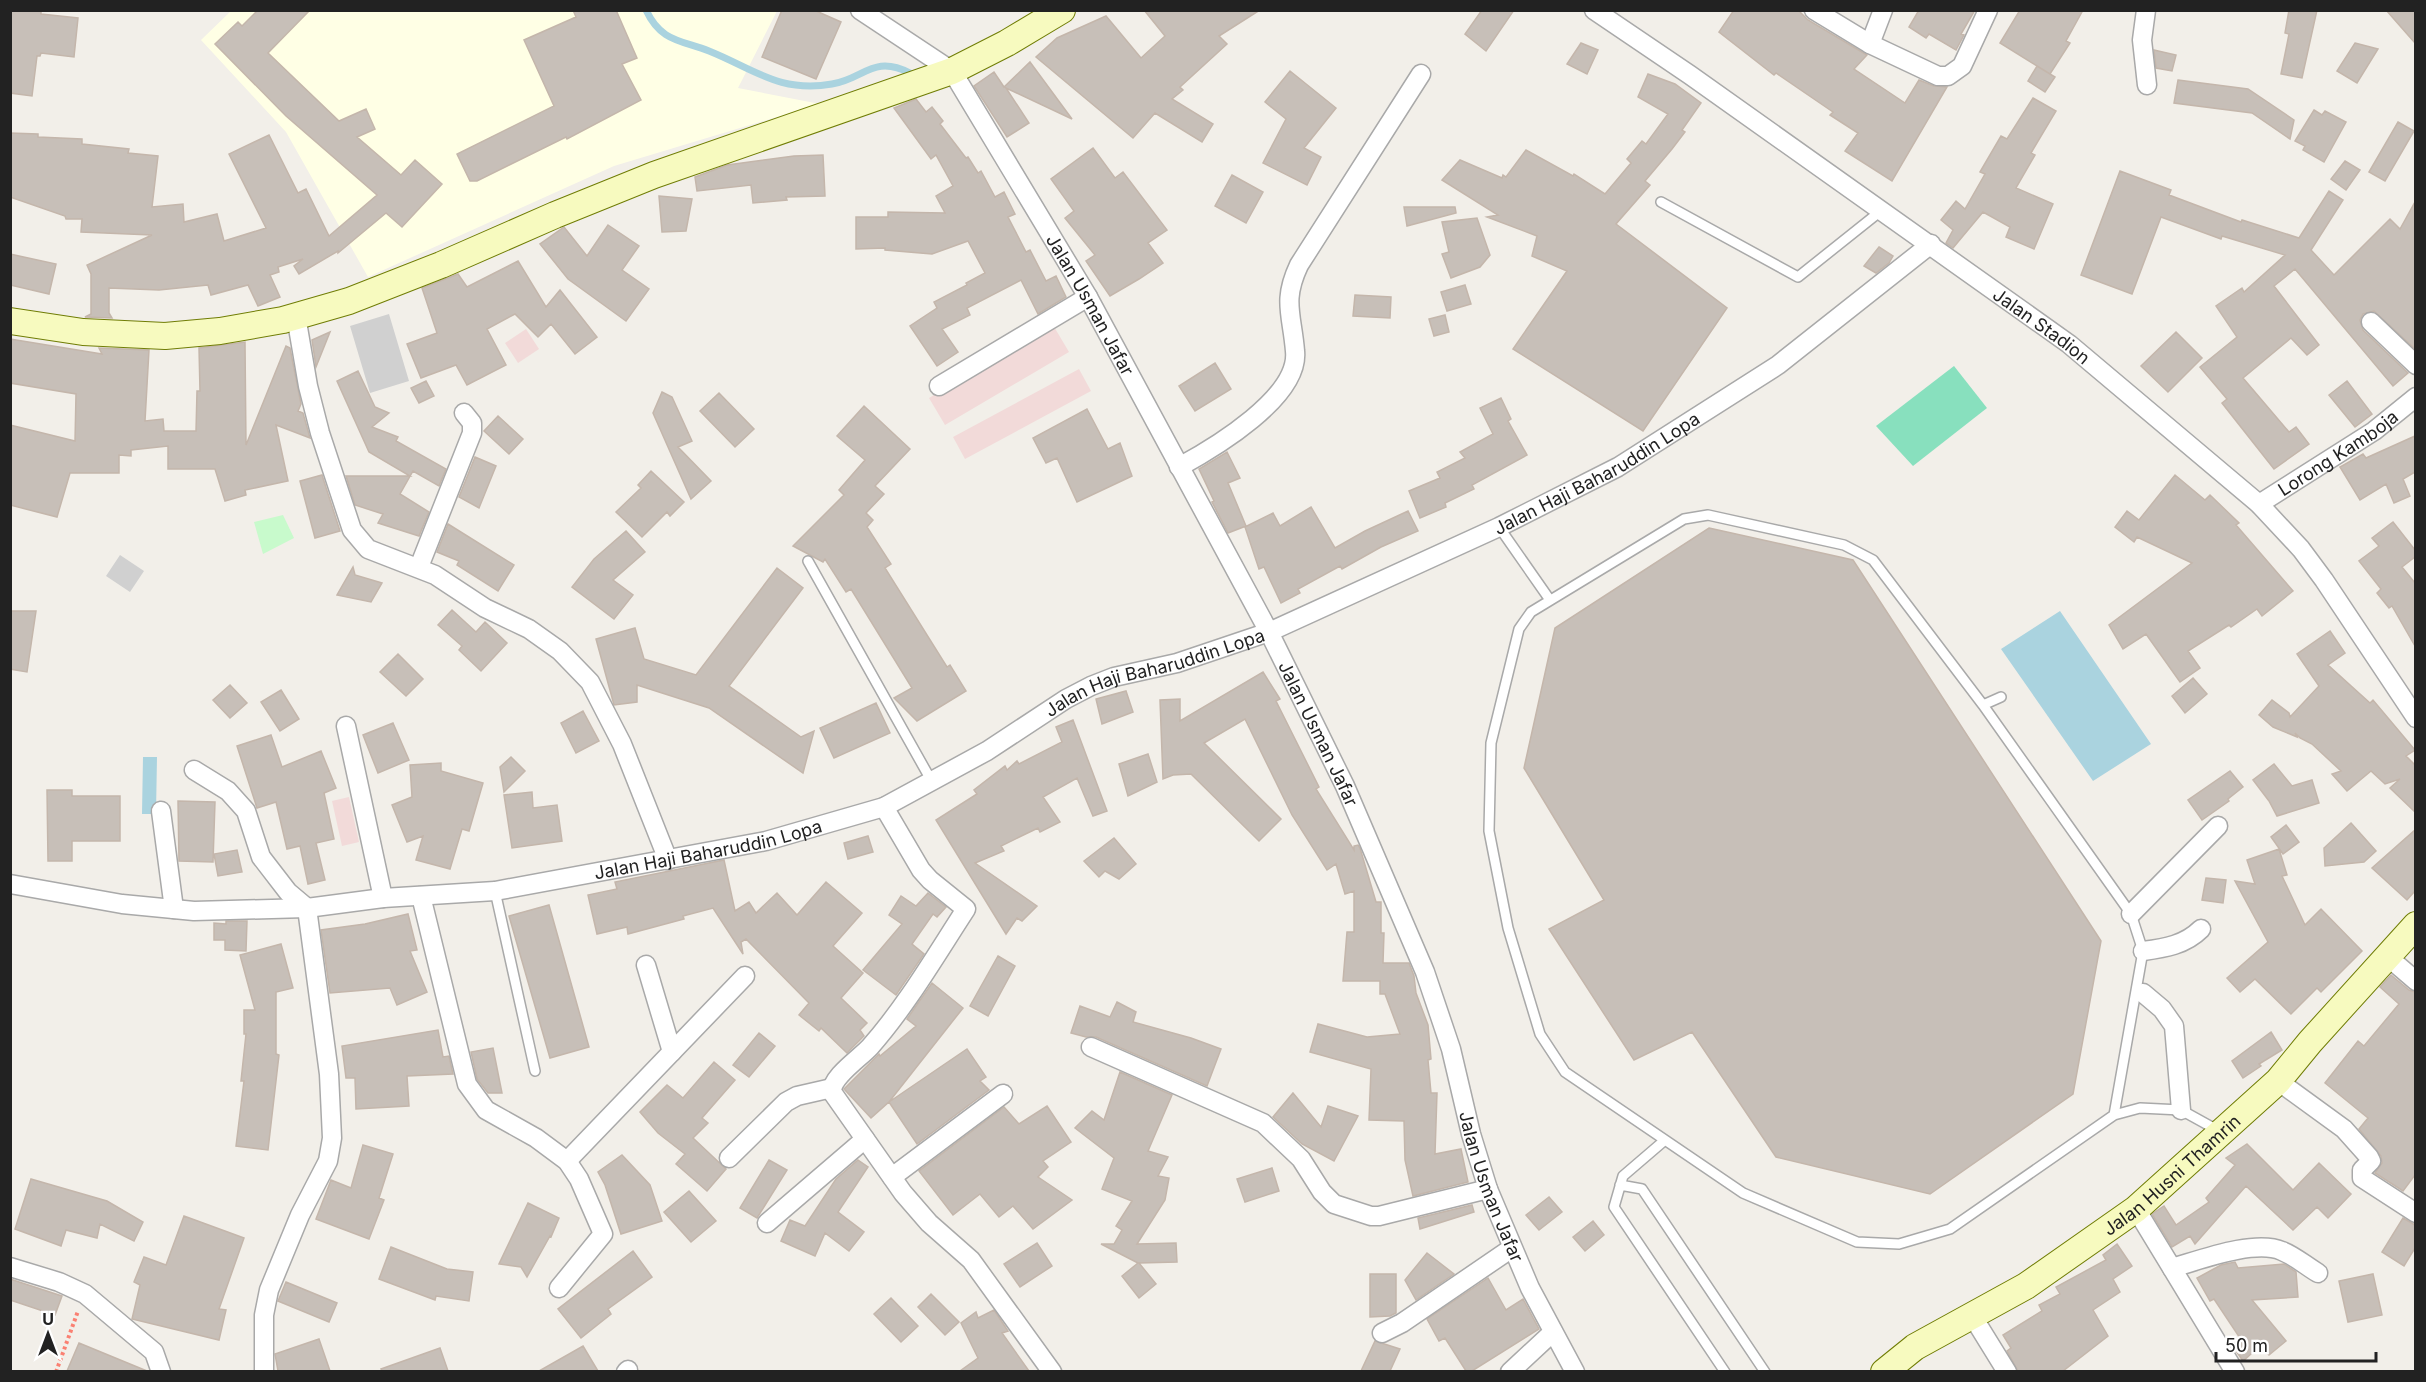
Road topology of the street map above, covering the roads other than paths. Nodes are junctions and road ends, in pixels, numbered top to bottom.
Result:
1 (860, 10) edge
2 (1062, 10) edge
3 (1594, 10) edge
4 (1814, 10) edge
5 (1883, 10) edge
6 (1989, 10) edge
7 (2146, 10) edge
8 (1870, 44) junction
9 (952, 71) junction
10 (1421, 74) dead end
11 (2147, 85) dead end
12 (1661, 202) dead end
13 (1882, 210) junction
14 (1931, 244) junction
15 (1088, 297) junction
16 (296, 316) junction
17 (10, 321) edge
18 (2371, 322) dead end
19 (2415, 365) edge
20 (939, 386) dead end
21 (2415, 397) edge
22 (464, 413) dead end
23 (1179, 467) junction
24 (2259, 504) junction
25 (1499, 527) junction
26 (808, 561) dead end
27 (419, 567) junction
28 (1551, 600) junction
29 (1269, 632) junction
30 (2001, 697) dead end
31 (1983, 705) junction
32 (2415, 718) edge
33 (346, 726) dead end
34 (194, 770) dead end
35 (931, 780) junction
36 (884, 807) junction
37 (161, 812) dead end
38 (2218, 826) dead end
39 (668, 860) junction
40 (10, 884) edge
41 (495, 891) junction
42 (421, 896) junction
43 (383, 898) junction
44 (298, 908) junction
45 (174, 909) junction
46 (2131, 914) junction
47 (2415, 925) edge
48 (2201, 929) dead end
49 (2143, 951) junction
50 (2388, 957) junction
51 (646, 966) dead end
52 (745, 976) dead end
53 (2415, 981) edge
54 (2140, 993) junction
55 (1091, 1047) dead end
56 (672, 1052) junction
57 (535, 1071) dead end
58 (2278, 1081) junction
59 (832, 1088) junction
60 (1003, 1094) dead end
61 (2181, 1110) junction
62 (2114, 1115) junction
63 (2221, 1133) junction
64 (865, 1139) junction
65 (1665, 1140) junction
66 (729, 1158) dead end
67 (567, 1161) junction
68 (892, 1177) junction
69 (1620, 1185) junction
70 (1488, 1189) junction
71 (2136, 1209) junction
72 (2415, 1213) edge
73 (767, 1223) dead end
74 (1512, 1248) junction
75 (10, 1267) edge
76 (2172, 1268) junction
77 (2318, 1273) dead end
78 (559, 1288) dead end
79 (1973, 1317) junction
80 (1553, 1332) junction
81 (1382, 1333) dead end
82 (160, 1371) edge
83 (264, 1371) edge
84 (1052, 1371) edge
85 (1510, 1371) edge
86 (1575, 1371) edge
87 (1725, 1371) edge
88 (1765, 1371) edge
89 (1884, 1371) edge
90 (2007, 1371) edge
91 (2235, 1371) edge

1 - 9 street, Jalan Usman Jafar
2 - 9 street
3 - 13 street, Jalan Stadion
4 - 8 street
5 - 8 street
6 - 8 street
7 - 11 street
9 - 15 street, Jalan Usman Jafar
9 - 16 street
10 - 23 street
12 - 13 lane
13 - 14 street, Jalan Stadion
14 - 24 street, Jalan Stadion
14 - 25 street, Jalan Haji Baharuddin Lopa
15 - 20 street
15 - 23 street, Jalan Usman Jafar
16 - 17 street
16 - 27 street
18 - 19 street
21 - 24 street, Lorong Kamboja
22 - 27 street
23 - 29 street, Jalan Usman Jafar
24 - 32 street, Jalan Stadion
25 - 28 lane
25 - 29 street, Jalan Haji Baharuddin Lopa
26 - 35 lane
27 - 39 street
28 - 31 lane
28 - 65 lane
29 - 35 street, Jalan Haji Baharuddin Lopa
29 - 70 street, Jalan Usman Jafar
30 - 31 lane
31 - 46 lane
33 - 43 street
34 - 44 street
35 - 36 street, Jalan Haji Baharuddin Lopa
36 - 39 street, Jalan Haji Baharuddin Lopa
36 - 59 street
37 - 45 street
38 - 46 street
39 - 41 street, Jalan Haji Baharuddin Lopa
40 - 45 street
41 - 42 street, Jalan Haji Baharuddin Lopa
41 - 57 lane
42 - 43 street, Jalan Haji Baharuddin Lopa
42 - 67 street
43 - 44 street, Jalan Haji Baharuddin Lopa
44 - 45 street, Jalan Haji Baharuddin Lopa
44 - 83 street
46 - 49 lane
47 - 50 street, Jalan Husni Thamrin
48 - 49 street
49 - 54 lane
50 - 53 street
50 - 58 street, Jalan Husni Thamrin
51 - 56 street
52 - 56 street
54 - 61 street
54 - 62 lane
55 - 70 street
56 - 67 street
58 - 63 street, Jalan Husni Thamrin
58 - 72 street
59 - 64 street
59 - 66 street
60 - 68 street
61 - 62 lane
61 - 63 lane
62 - 65 lane
63 - 71 street, Jalan Husni Thamrin
64 - 68 street
64 - 73 street
65 - 69 lane
67 - 78 street
68 - 84 street
69 - 87 lane
69 - 88 lane
70 - 74 street, Jalan Usman Jafar
71 - 76 street
71 - 79 street, Jalan Husni Thamrin
74 - 80 street, Jalan Usman Jafar
74 - 81 street
75 - 82 street
76 - 77 street
76 - 91 street
79 - 89 street, Jalan Husni Thamrin
79 - 90 street
80 - 85 street
80 - 86 street, Jalan Usman Jafar

